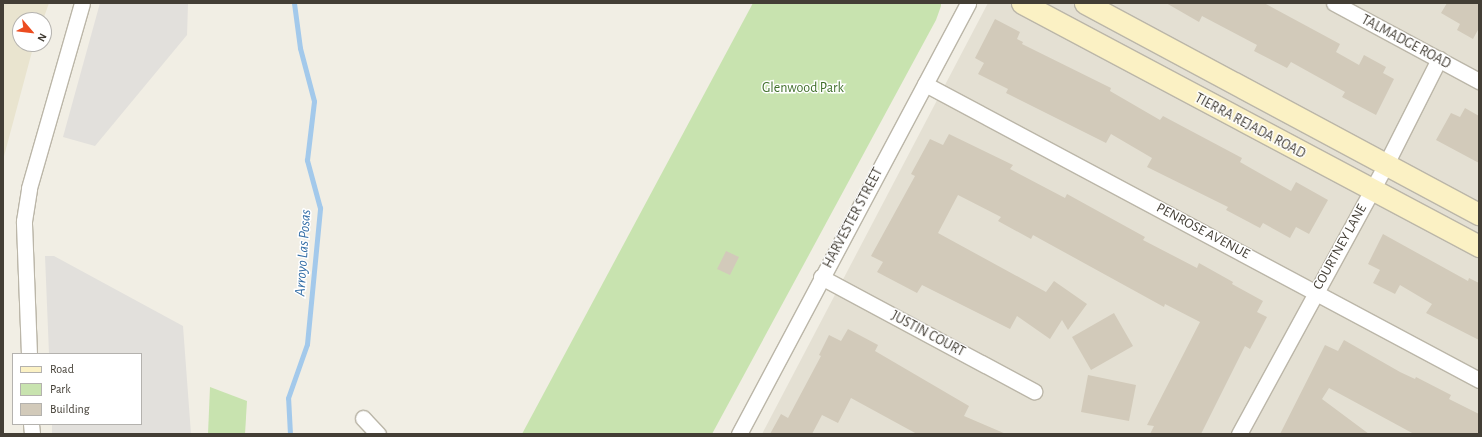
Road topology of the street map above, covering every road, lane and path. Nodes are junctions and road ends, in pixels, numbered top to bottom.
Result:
1 (82, 3) edge
2 (968, 3) edge
3 (1022, 3) edge
4 (1085, 3) edge
5 (1334, 3) edge
6 (1439, 59) junction
7 (1479, 81) edge
8 (925, 84) junction
9 (1386, 164) junction
10 (1371, 191) junction
11 (1479, 214) edge
12 (1479, 246) edge
13 (821, 277) junction
14 (1316, 291) junction
15 (29, 353) edge
16 (1479, 380) edge
17 (1034, 391) dead end
18 (363, 418) dead end
19 (378, 434) edge
20 (739, 434) edge
21 (1239, 434) edge

1 - 15 street
2 - 8 street, HARVESTER STREET
3 - 10 main road, TIERRA REJADA ROAD
4 - 9 main road
5 - 6 street, TALMADGE ROAD
6 - 7 street, TALMADGE ROAD
6 - 9 street, COURTNEY LANE
8 - 13 street, HARVESTER STREET
8 - 14 street, PENROSE AVENUE
9 - 10 street, COURTNEY LANE
9 - 11 main road
10 - 12 main road, TIERRA REJADA ROAD
10 - 14 street, COURTNEY LANE
13 - 17 street, JUSTIN COURT
13 - 20 street, HARVESTER STREET
14 - 16 street, PENROSE AVENUE
14 - 21 street, COURTNEY LANE
18 - 19 street

